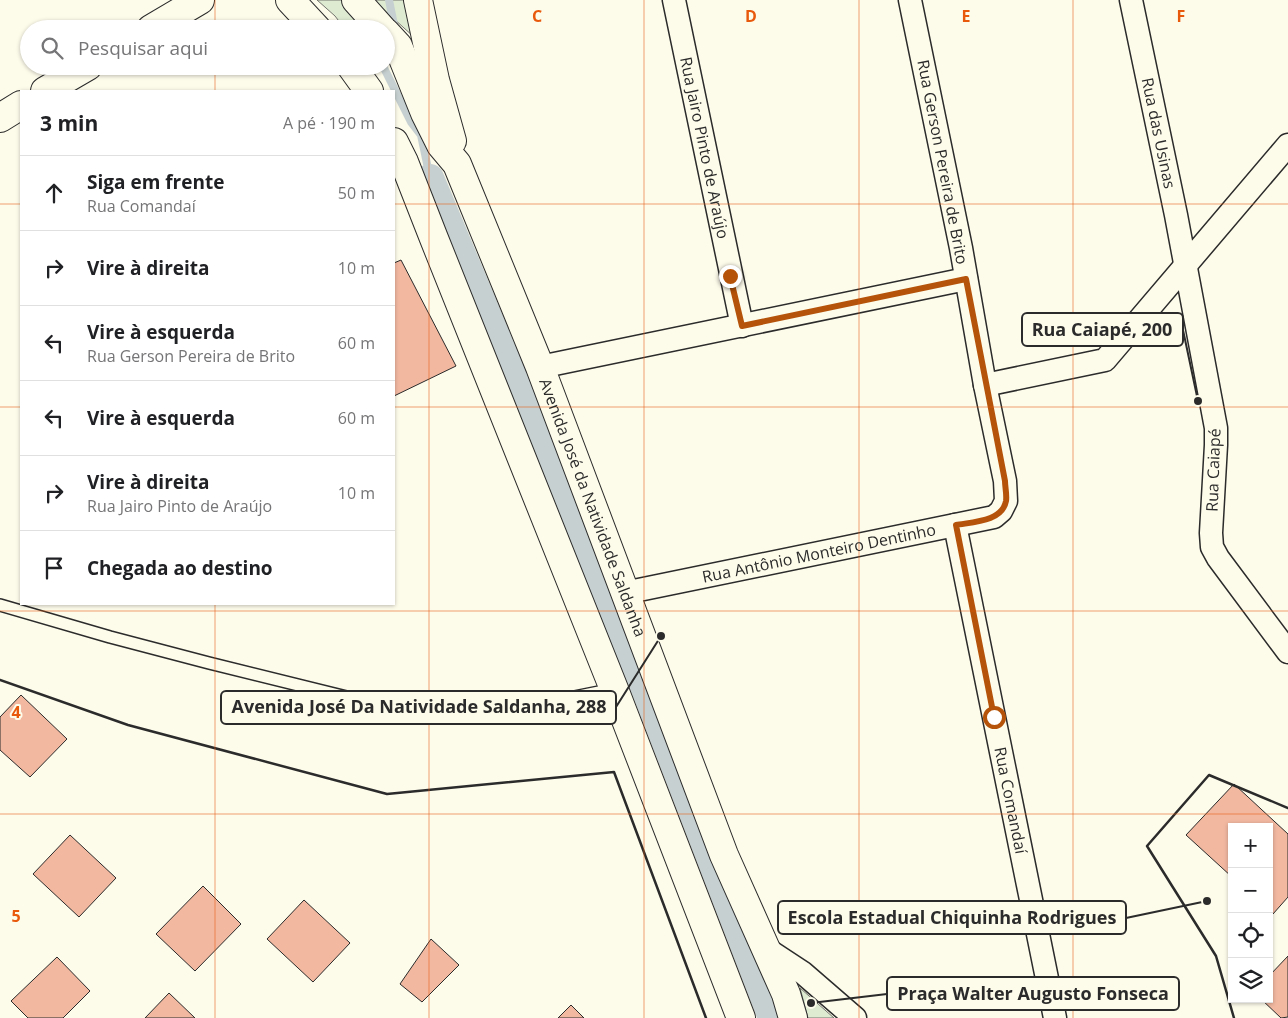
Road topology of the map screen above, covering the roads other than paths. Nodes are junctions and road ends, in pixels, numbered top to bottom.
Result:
1 (290, 0) edge
2 (356, 0) edge
3 (418, 0) edge
4 (674, 0) edge
5 (910, 0) edge
6 (1131, 0) edge
7 (186, 2) edge
8 (163, 20) edge
9 (309, 20) edge
10 (374, 20) edge
11 (395, 43) edge
12 (73, 75) edge
13 (357, 75) edge
14 (47, 90) edge
15 (368, 90) edge
16 (20, 106) edge
17 (0, 118) edge
18 (395, 144) edge
19 (1288, 145) edge
20 (457, 164) junction
21 (1185, 266) junction
22 (966, 279) junction
23 (742, 326) junction
24 (540, 367) junction
25 (985, 386) junction
26 (1006, 501) joint
27 (956, 525) junction
28 (624, 593) junction
29 (0, 605) edge
30 (1288, 652) edge
31 (614, 689) junction
32 (765, 948) junction
33 (741, 1018) edge
34 (793, 1018) edge
35 (855, 1018) edge
36 (1055, 1018) edge

1 - 9 street
2 - 10 street
3 - 20 street
4 - 23 street, Rua Jairo Pinto de Araújo
5 - 22 street, Rua Gerson Pereira de Brito
6 - 21 street, Rua das Usinas
7 - 8 street
11 - 20 street, Avenida José da Natividade Saldanha
12 - 14 street
13 - 15 street
16 - 17 street
18 - 31 street
19 - 21 street
20 - 24 street, Avenida José da Natividade Saldanha
21 - 25 street
21 - 30 street, Rua Caiapé
22 - 23 street
22 - 25 street, Rua Gerson Pereira de Brito
23 - 24 street
24 - 28 street, Avenida José da Natividade Saldanha
25 - 26 street, Rua Gerson Pereira de Brito
26 - 27 street, Rua Antônio Monteiro Dentinho
27 - 28 street, Rua Antônio Monteiro Dentinho
27 - 36 street, Rua Comandaí
28 - 32 street, Avenida José da Natividade Saldanha
29 - 31 lane
31 - 33 street
32 - 34 street, Avenida José da Natividade Saldanha
32 - 35 street

